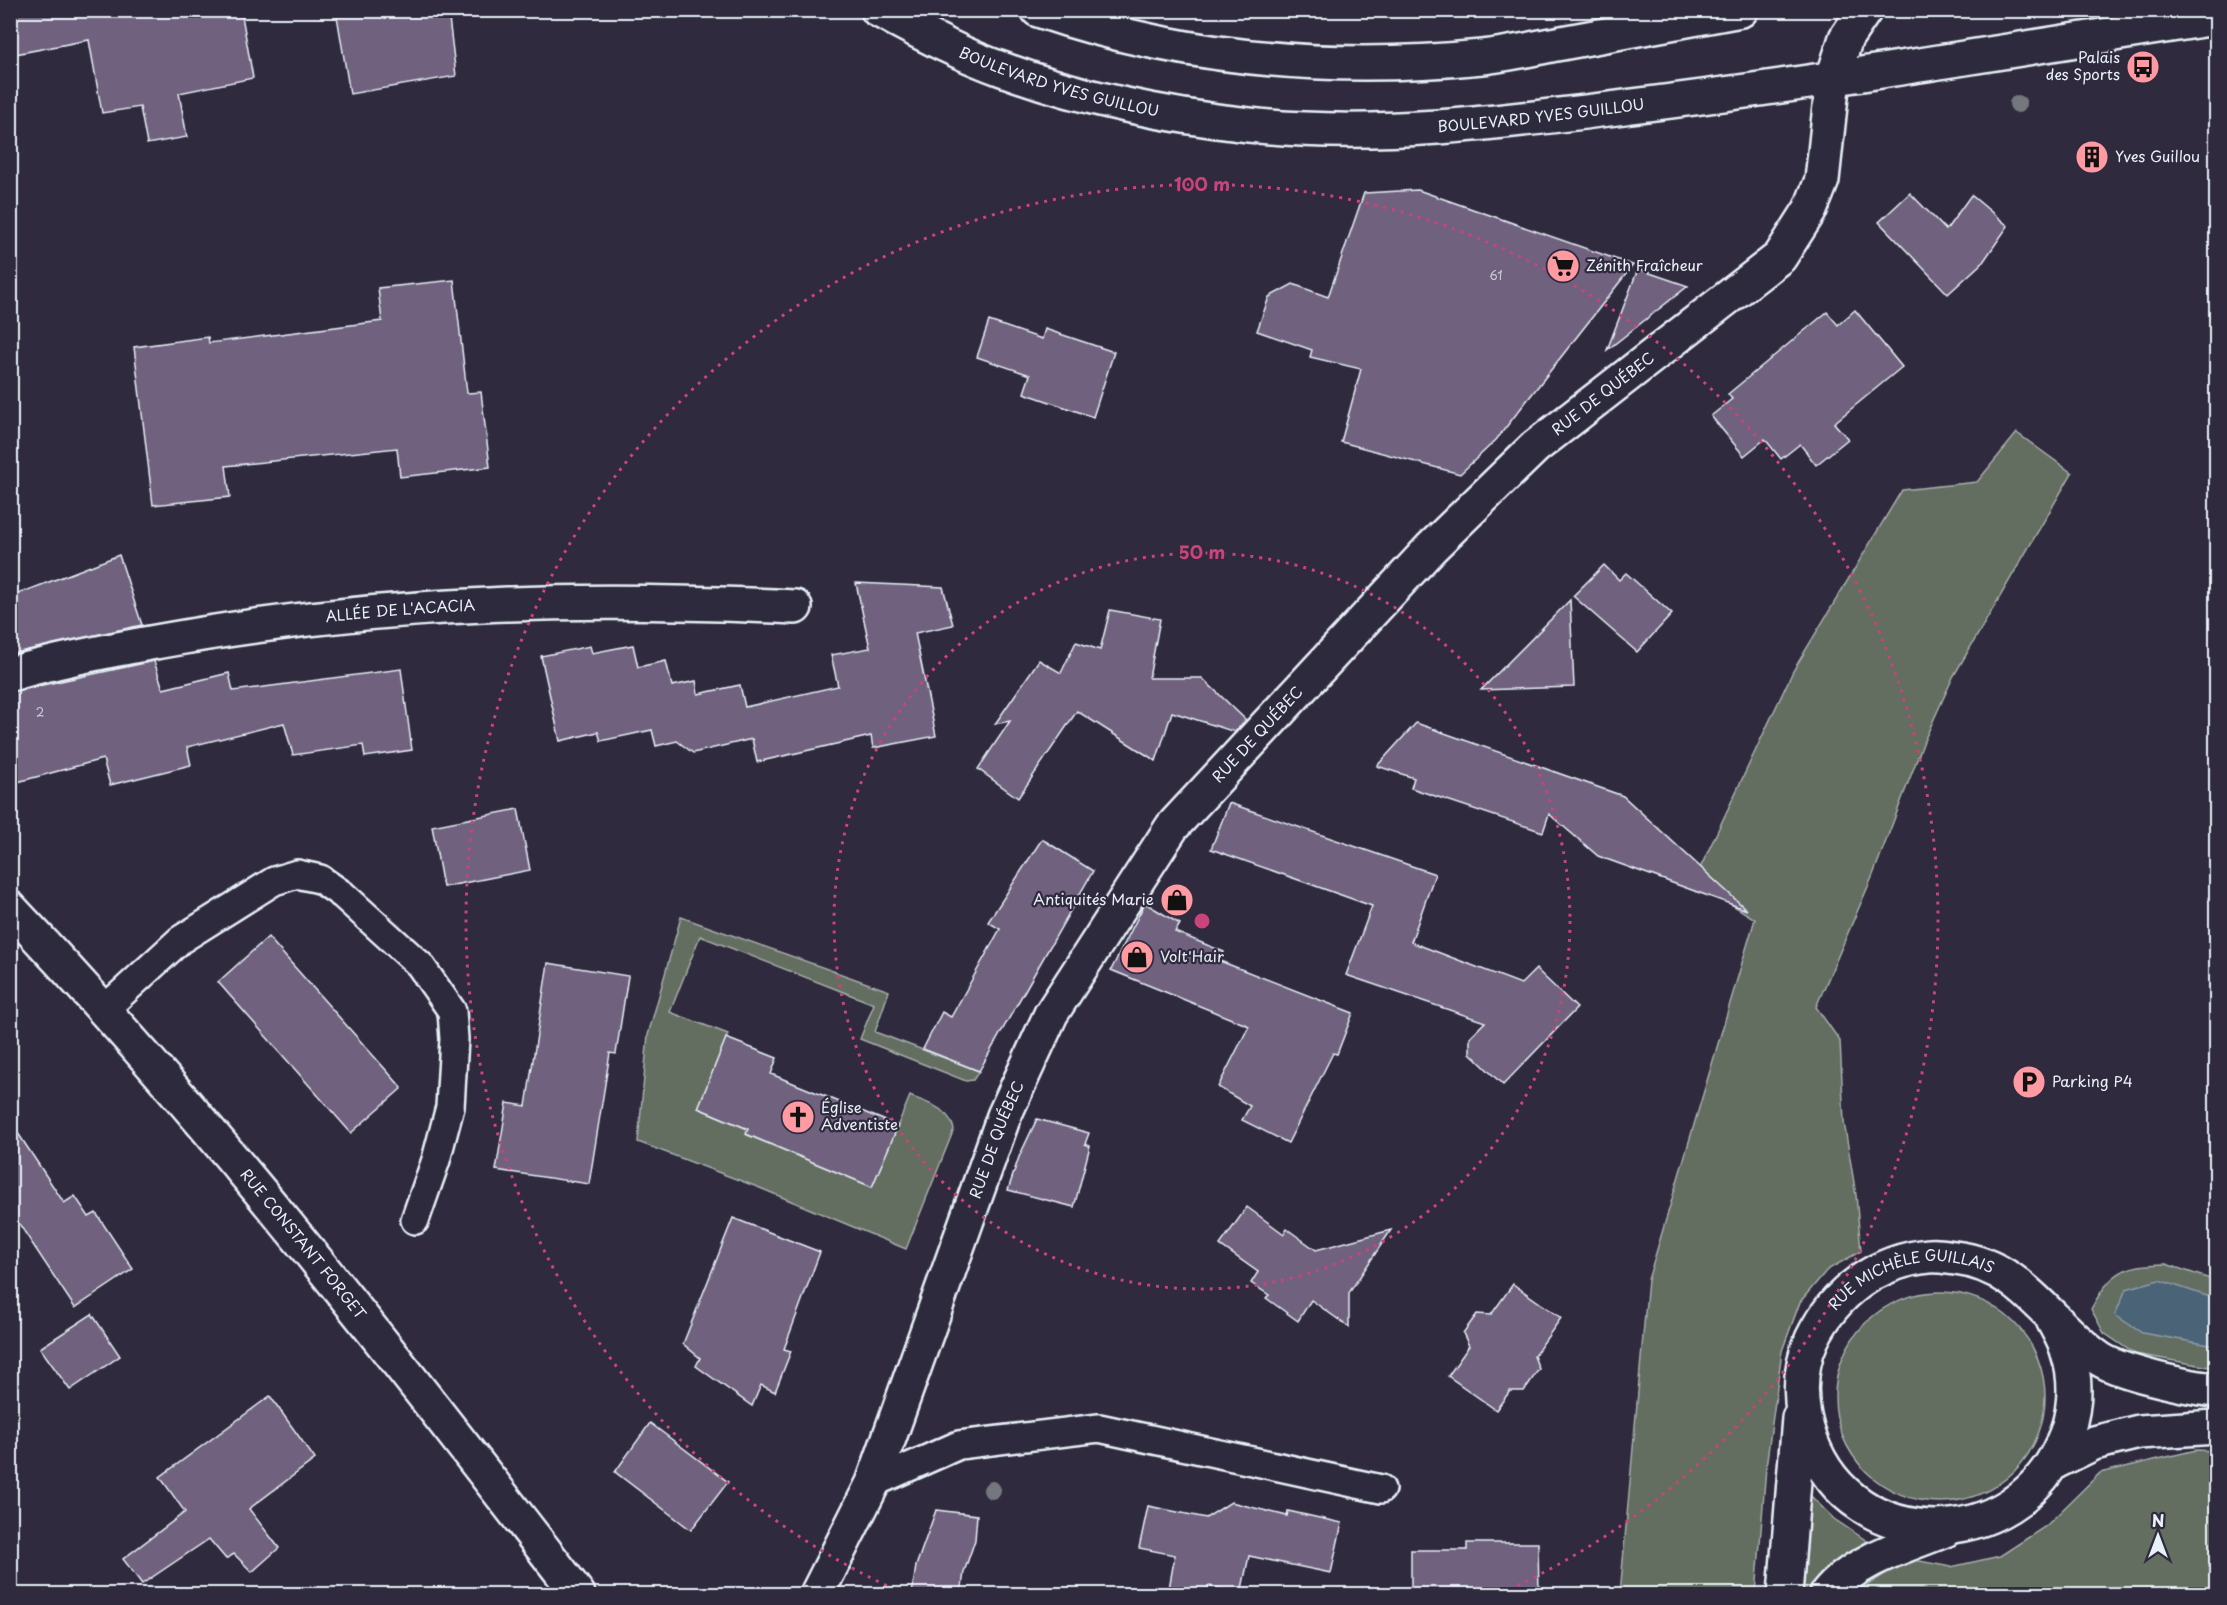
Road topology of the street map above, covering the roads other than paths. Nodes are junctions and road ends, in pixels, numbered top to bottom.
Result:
1 (878, 10) edge
2 (1038, 10) edge
3 (1741, 10) edge
4 (1865, 10) edge
5 (2217, 18) edge
6 (1833, 78) junction
7 (795, 607) dead end
8 (10, 675) edge
9 (10, 908) edge
10 (106, 1008) junction
11 (415, 1220) dead end
12 (2053, 1320) junction
13 (1802, 1378) junction
14 (2217, 1390) edge
15 (2217, 1426) edge
16 (2055, 1462) junction
17 (873, 1483) junction
18 (1381, 1489) dead end
19 (1952, 1527) junction
20 (578, 1594) edge
21 (817, 1594) edge
22 (1785, 1594) edge
23 (1827, 1594) edge

1 - 6 street, BOULEVARD YVES GUILLOU
2 - 3 street
4 - 6 street, RUE DE QUÉBEC
5 - 6 street, BOULEVARD YVES GUILLOU
6 - 17 street, RUE DE QUÉBEC
7 - 8 street, ALLÉE DE L'ACACIA
9 - 10 street, RUE CONSTANT FORGET
10 - 11 lane
10 - 20 street, RUE CONSTANT FORGET
12 - 13 street, RUE MICHÈLE GUILLAIS
12 - 14 street, RUE MICHÈLE GUILLAIS
12 - 16 street, RUE MICHÈLE GUILLAIS
13 - 19 street, RUE MICHÈLE GUILLAIS
13 - 22 street, RUE MICHÈLE GUILLAIS
15 - 16 street, RUE MICHÈLE GUILLAIS
16 - 19 street, RUE MICHÈLE GUILLAIS
17 - 18 lane
17 - 21 street, RUE DE QUÉBEC
19 - 23 street, RUE MICHÈLE GUILLAIS

